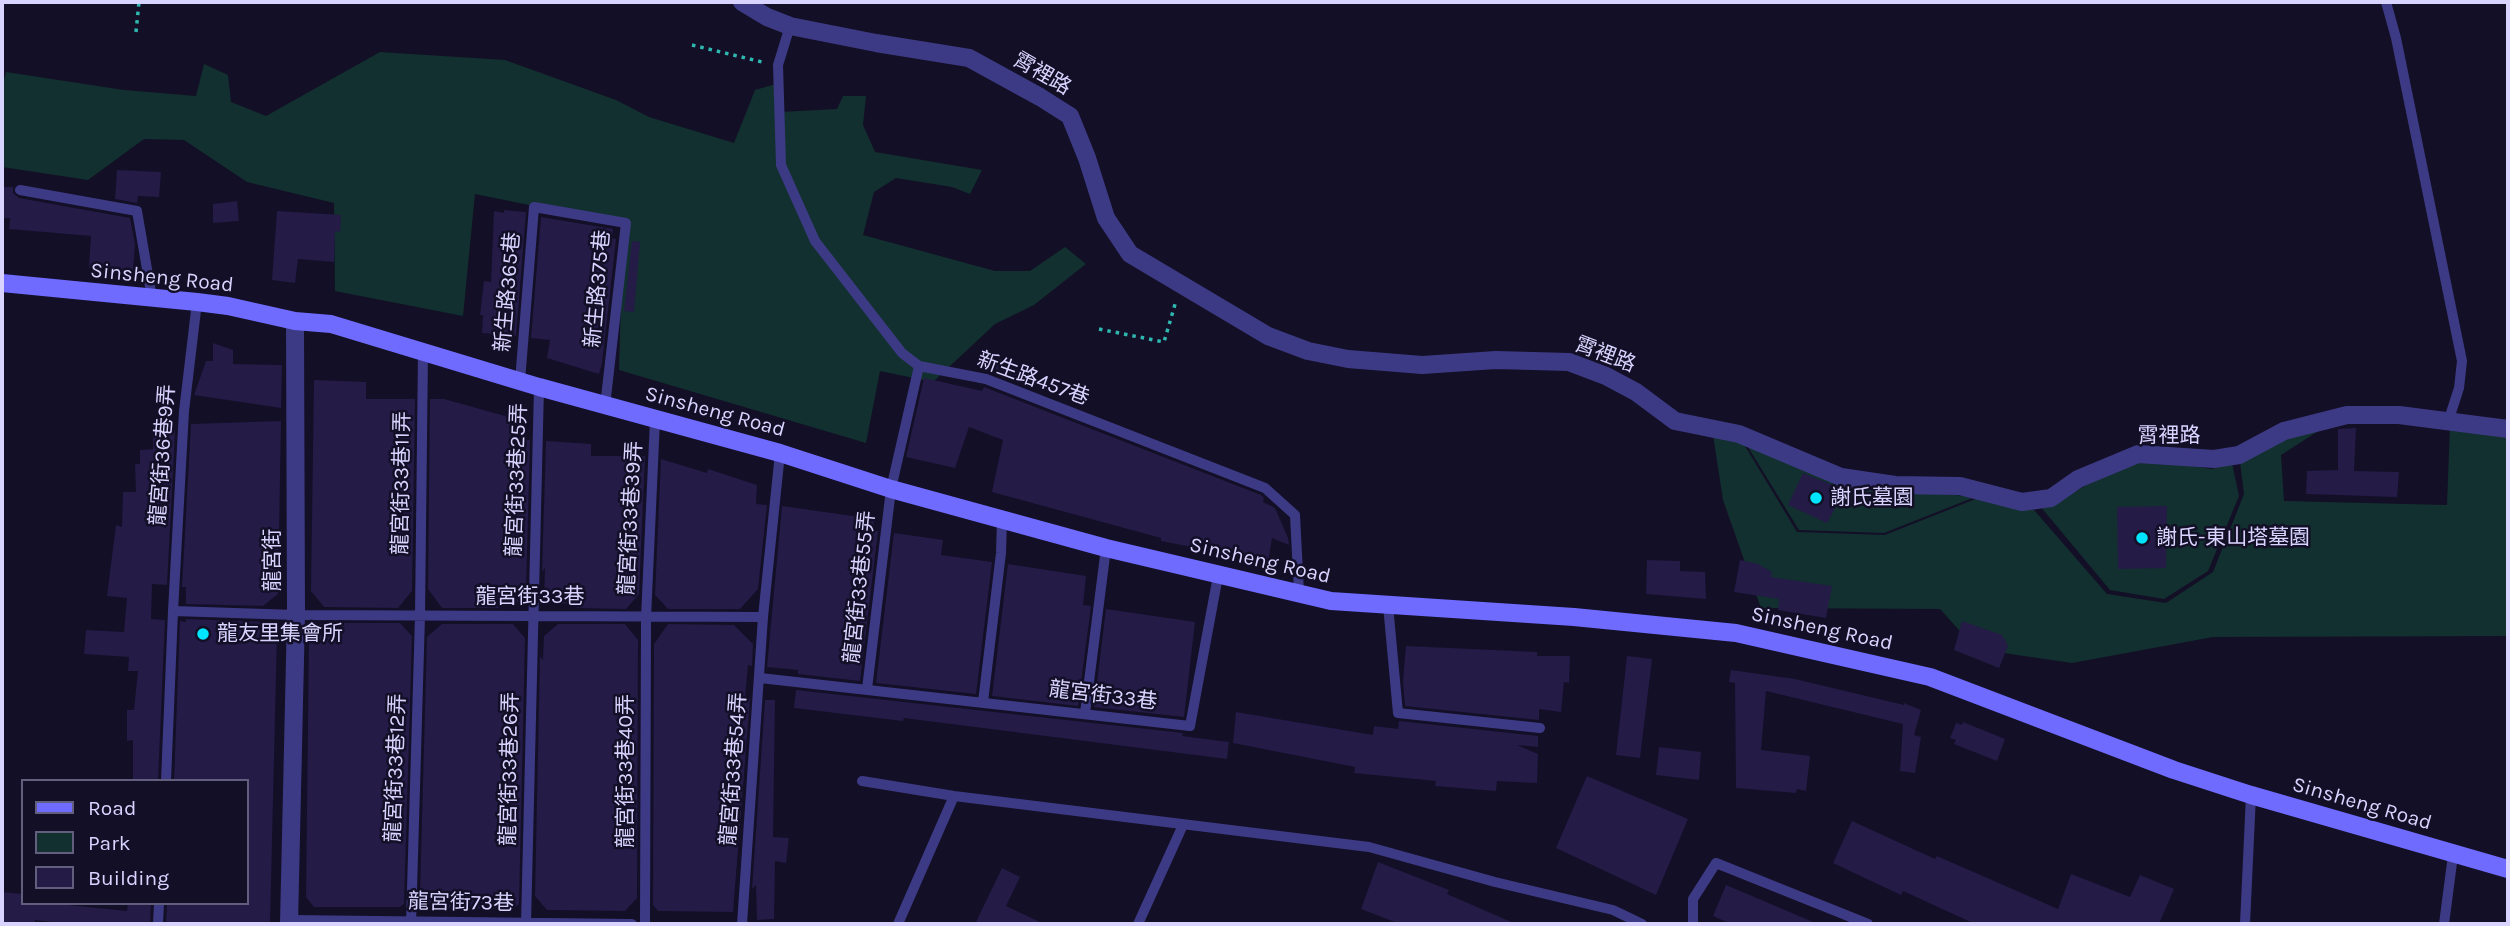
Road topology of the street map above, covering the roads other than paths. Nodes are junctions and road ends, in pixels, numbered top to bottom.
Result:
1 (742, 2) edge
2 (2386, 2) edge
3 (790, 26) junction
4 (19, 190) dead end
5 (577, 215) joint
6 (2, 283) edge
7 (152, 298) junction
8 (197, 302) junction
9 (295, 321) junction
10 (423, 351) junction
11 (919, 366) junction
12 (520, 381) junction
13 (539, 387) junction
14 (605, 406) junction
15 (655, 420) junction
16 (2448, 422) junction
17 (2508, 429) edge
18 (780, 453) junction
19 (891, 489) junction
20 (1002, 519) junction
21 (1106, 548) junction
22 (1218, 576) junction
23 (1299, 593) junction
24 (1388, 605) junction
25 (173, 611) junction
26 (296, 615) junction
27 (420, 616) junction
28 (533, 616) junction
29 (763, 617) junction
30 (646, 618) junction
31 (761, 678) junction
32 (867, 689) junction
33 (983, 702) junction
34 (1085, 713) junction
35 (1540, 728) dead end
36 (166, 779) edge
37 (862, 781) dead end
38 (2251, 795) junction
39 (954, 796) junction
40 (1182, 825) junction
41 (2453, 855) junction
42 (2508, 869) edge
43 (159, 905) edge
44 (289, 922) edge
45 (411, 923) edge
46 (158, 924) edge
47 (526, 924) edge
48 (632, 924) edge
49 (645, 924) edge
50 (742, 924) edge
51 (898, 924) edge
52 (1138, 924) edge
53 (1642, 924) edge
54 (1693, 924) edge
55 (1868, 924) edge
56 (2245, 924) edge
57 (2444, 924) edge

1 - 3 street, 霄裡路
2 - 16 lane
3 - 11 lane
3 - 16 street, 霄裡路
4 - 7 lane
5 - 12 lane, 新生路365巷
5 - 14 lane, 新生路375巷
6 - 7 street, Sinsheng Road
7 - 8 street, Sinsheng Road
8 - 9 street, Sinsheng Road
8 - 25 lane, 龍宮街36巷9弄
9 - 10 street, Sinsheng Road
9 - 26 street, 龍宮街
10 - 12 street, Sinsheng Road
10 - 27 lane, 龍宮街33巷11弄
11 - 19 lane, 龍宮街33巷55弄
11 - 23 lane, 新生路457巷
12 - 13 street, Sinsheng Road
13 - 14 street, Sinsheng Road
13 - 28 lane, 龍宮街33巷25弄
14 - 15 street, Sinsheng Road
15 - 18 street, Sinsheng Road
15 - 30 lane, 龍宮街33巷39弄
16 - 17 street, 霄裡路
18 - 19 street, Sinsheng Road
18 - 29 lane, 龍宮街33巷54弄
19 - 20 street, Sinsheng Road
19 - 32 lane, 龍宮街33巷55弄
20 - 21 street, Sinsheng Road
20 - 33 lane
21 - 22 street, Sinsheng Road
21 - 34 lane
22 - 23 street, Sinsheng Road
22 - 34 lane, 龍宮街33巷
23 - 24 street, Sinsheng Road
24 - 35 lane
24 - 38 street, Sinsheng Road
25 - 26 lane, 龍宮街33巷
25 - 36 lane, 龍宮街36巷9弄
26 - 27 lane, 龍宮街33巷
26 - 44 street, 龍宮街
27 - 28 lane, 龍宮街33巷
27 - 45 lane, 龍宮街33巷12弄
28 - 30 lane, 龍宮街33巷
28 - 47 lane, 龍宮街33巷26弄
29 - 30 lane, 龍宮街33巷
29 - 31 lane, 龍宮街33巷54弄
30 - 49 lane, 龍宮街33巷40弄
31 - 32 lane, 龍宮街33巷
31 - 50 lane, 龍宮街33巷54弄
32 - 33 lane, 龍宮街33巷
33 - 34 lane, 龍宮街33巷
37 - 39 lane
38 - 41 street, Sinsheng Road
38 - 56 lane
39 - 40 lane
39 - 51 lane
40 - 52 lane
40 - 53 lane
41 - 42 street, Sinsheng Road
41 - 57 lane
43 - 46 lane
44 - 45 lane, 龍宮街73巷
45 - 47 lane, 龍宮街73巷
47 - 48 lane, 龍宮街73巷
54 - 55 lane

